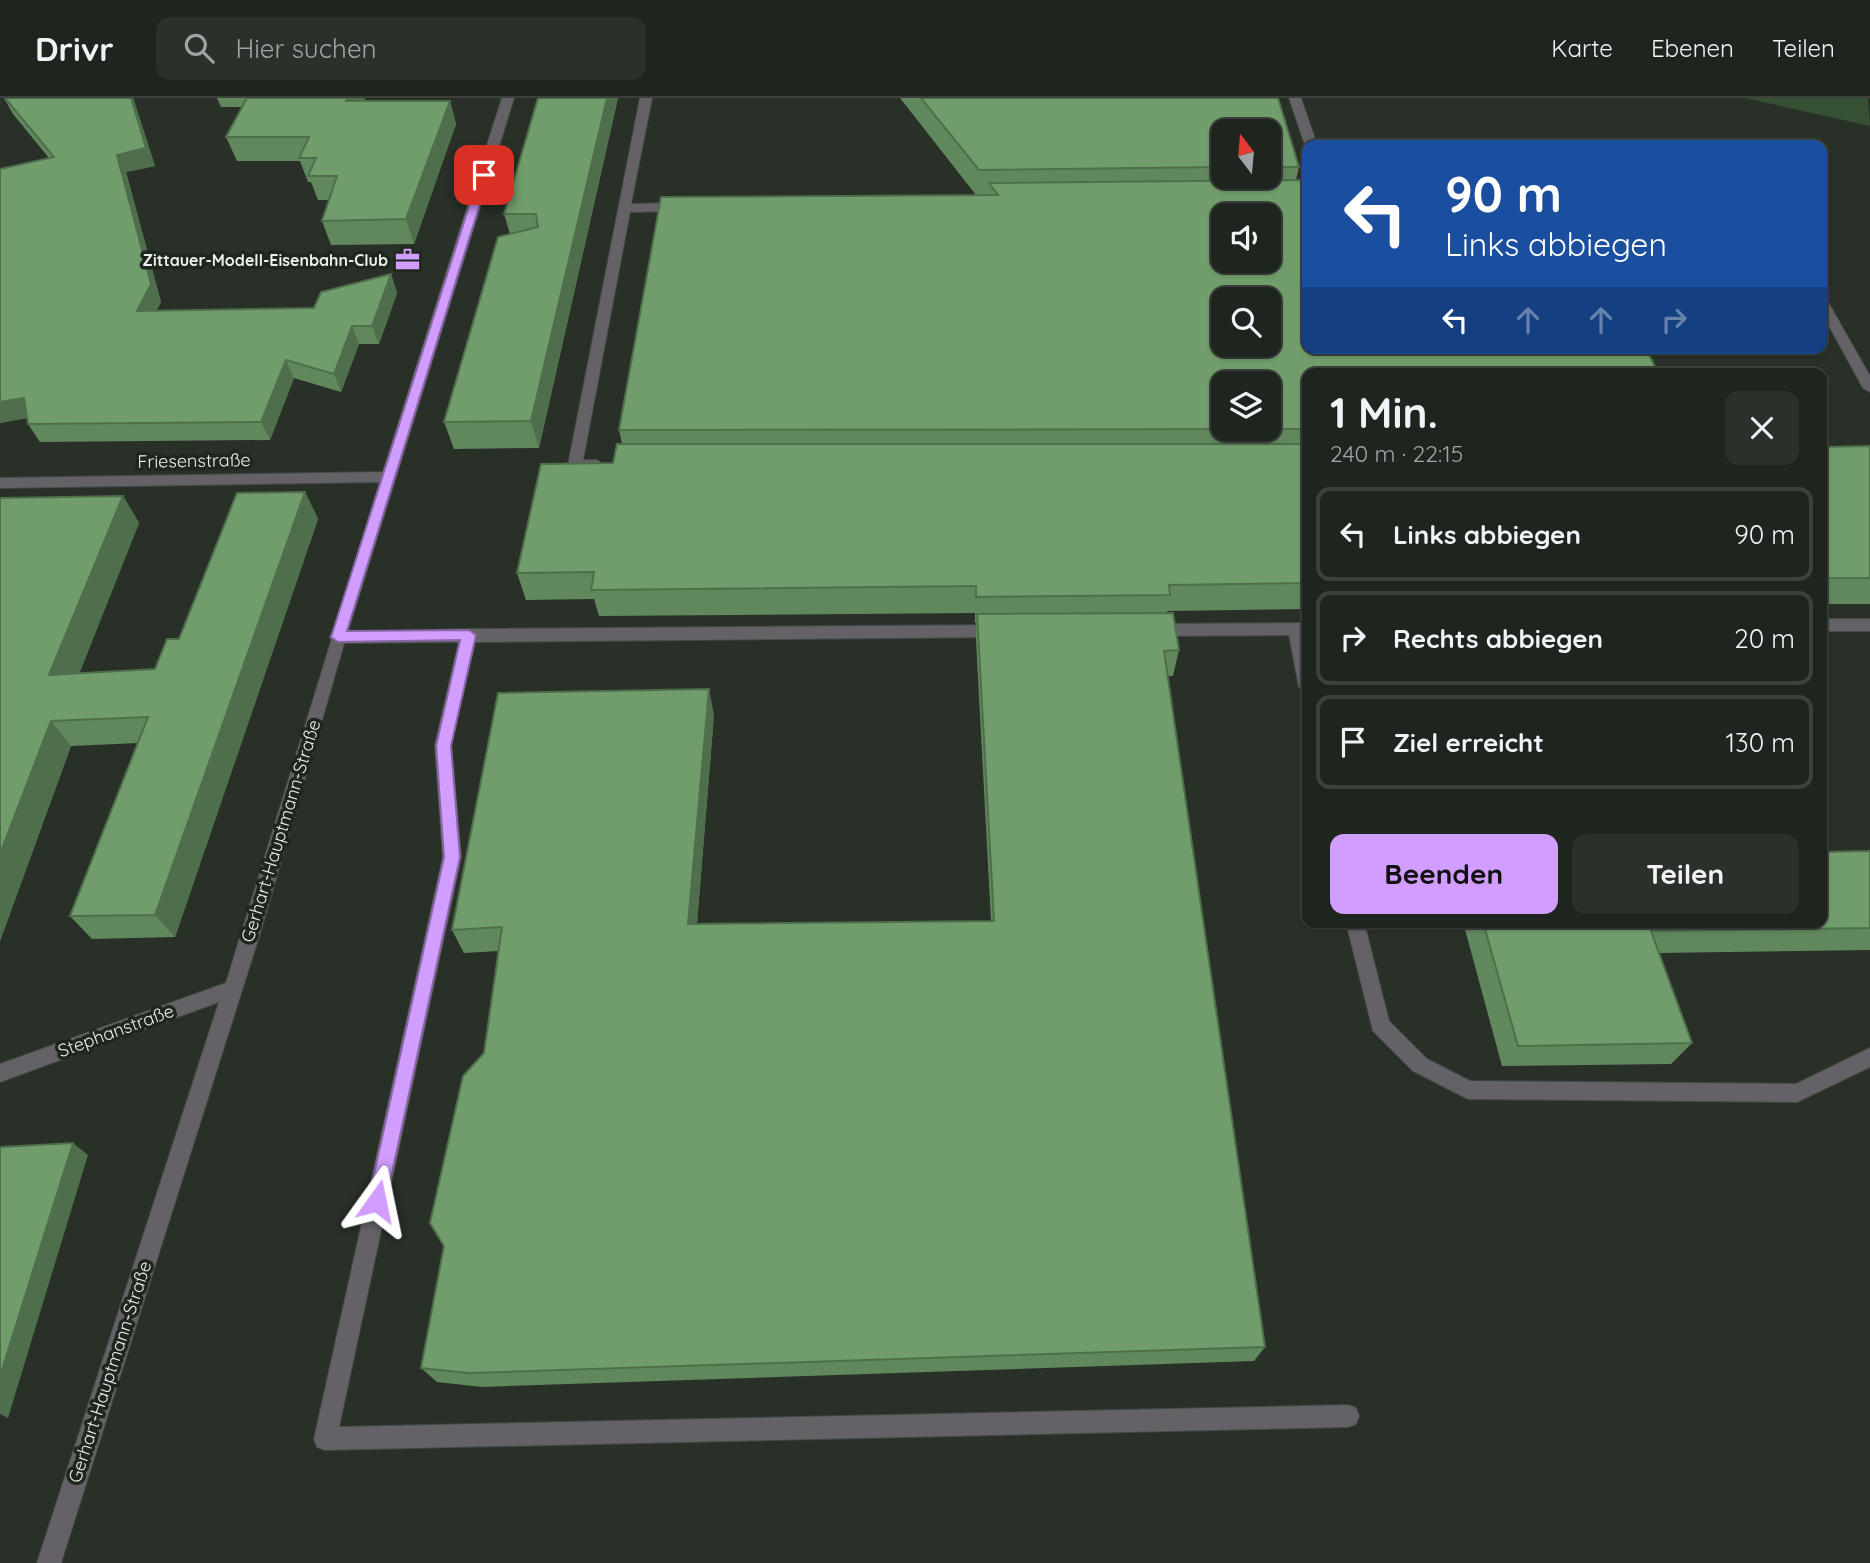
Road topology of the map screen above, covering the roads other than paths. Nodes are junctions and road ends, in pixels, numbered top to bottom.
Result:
1 (508, 98) edge
2 (646, 98) edge
3 (1295, 98) edge
4 (1309, 140) edge
5 (694, 207) edge
6 (625, 208) junction
7 (1827, 311) edge
8 (1870, 388) edge
9 (616, 465) edge
10 (389, 477) junction
11 (0, 483) edge
12 (1827, 625) edge
13 (1870, 625) edge
14 (1301, 629) edge
15 (1144, 630) edge
16 (1020, 631) edge
17 (469, 635) junction
18 (338, 637) junction
19 (1357, 928) edge
20 (232, 989) junction
21 (1870, 1057) edge
22 (0, 1073) edge
23 (1348, 1416) dead end
24 (49, 1563) edge

1 - 10 street, Gerhart-Hauptmann-Straße
2 - 6 street
3 - 4 street
5 - 6 street
6 - 9 street
7 - 8 street
10 - 11 street, Friesenstraße
10 - 18 street, Gerhart-Hauptmann-Straße
12 - 13 street
14 - 15 street
16 - 17 street
17 - 18 street
17 - 23 street
18 - 20 street, Gerhart-Hauptmann-Straße
19 - 21 street
20 - 22 street, Stephanstraße
20 - 24 street, Gerhart-Hauptmann-Straße

